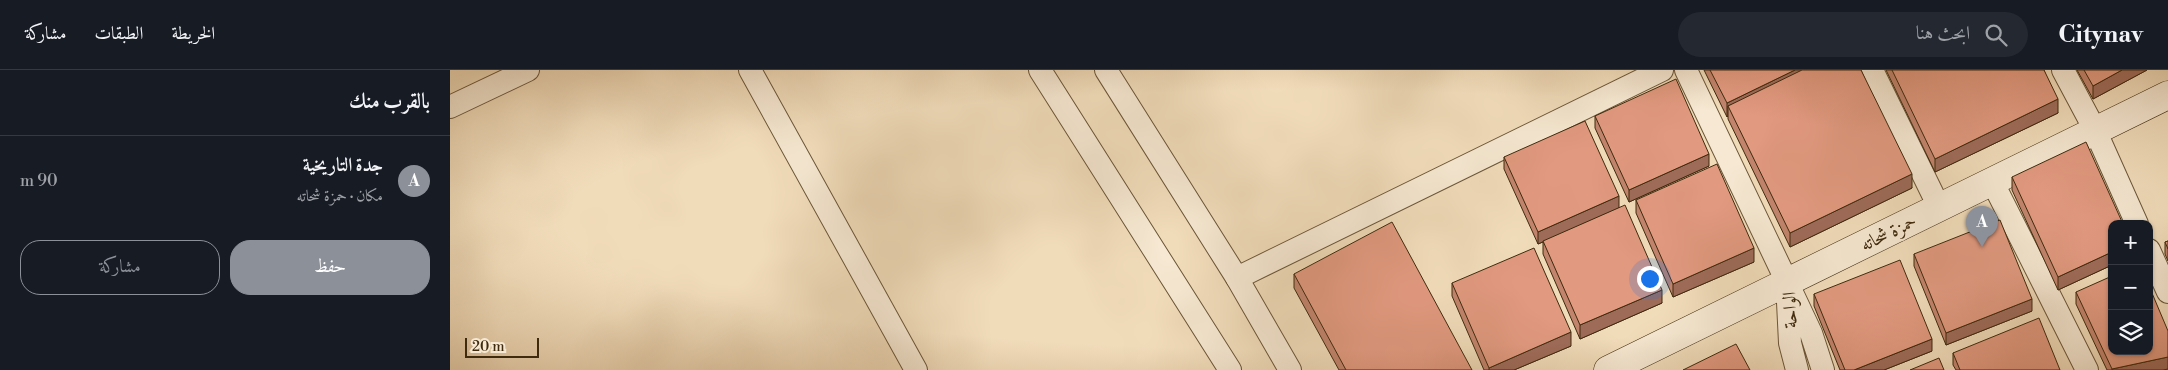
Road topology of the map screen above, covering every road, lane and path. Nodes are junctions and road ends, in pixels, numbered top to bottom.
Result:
1 (528, 70) edge
2 (750, 70) edge
3 (1040, 70) edge
4 (1106, 70) edge
5 (1662, 70) edge
6 (1686, 70) edge
7 (1872, 70) edge
8 (2063, 70) edge
9 (2168, 95) edge
10 (450, 107) edge
11 (2095, 130) junction
12 (1992, 181) junction
13 (1939, 207) junction
14 (2135, 220) edge
15 (2153, 259) edge
16 (1237, 278) junction
17 (1788, 282) junction
18 (2168, 292) edge
19 (916, 370) edge
20 (1230, 370) edge
21 (1290, 370) edge
22 (1608, 370) edge
23 (1797, 370) edge
24 (1823, 370) edge
25 (2087, 370) edge

1 - 10 street
2 - 19 street
3 - 20 street
4 - 16 street
5 - 16 street
6 - 17 street
7 - 13 street
8 - 11 street
9 - 11 main road, حمزة شحاته
11 - 12 main road, حمزة شحاته
11 - 14 street
12 - 13 main road, حمزة شحاته
12 - 25 street
13 - 17 main road, حمزة شحاته
15 - 18 street
16 - 21 street
17 - 22 main road, حمزة شحاته
17 - 23 street, الواحة
17 - 24 street, الواحة

